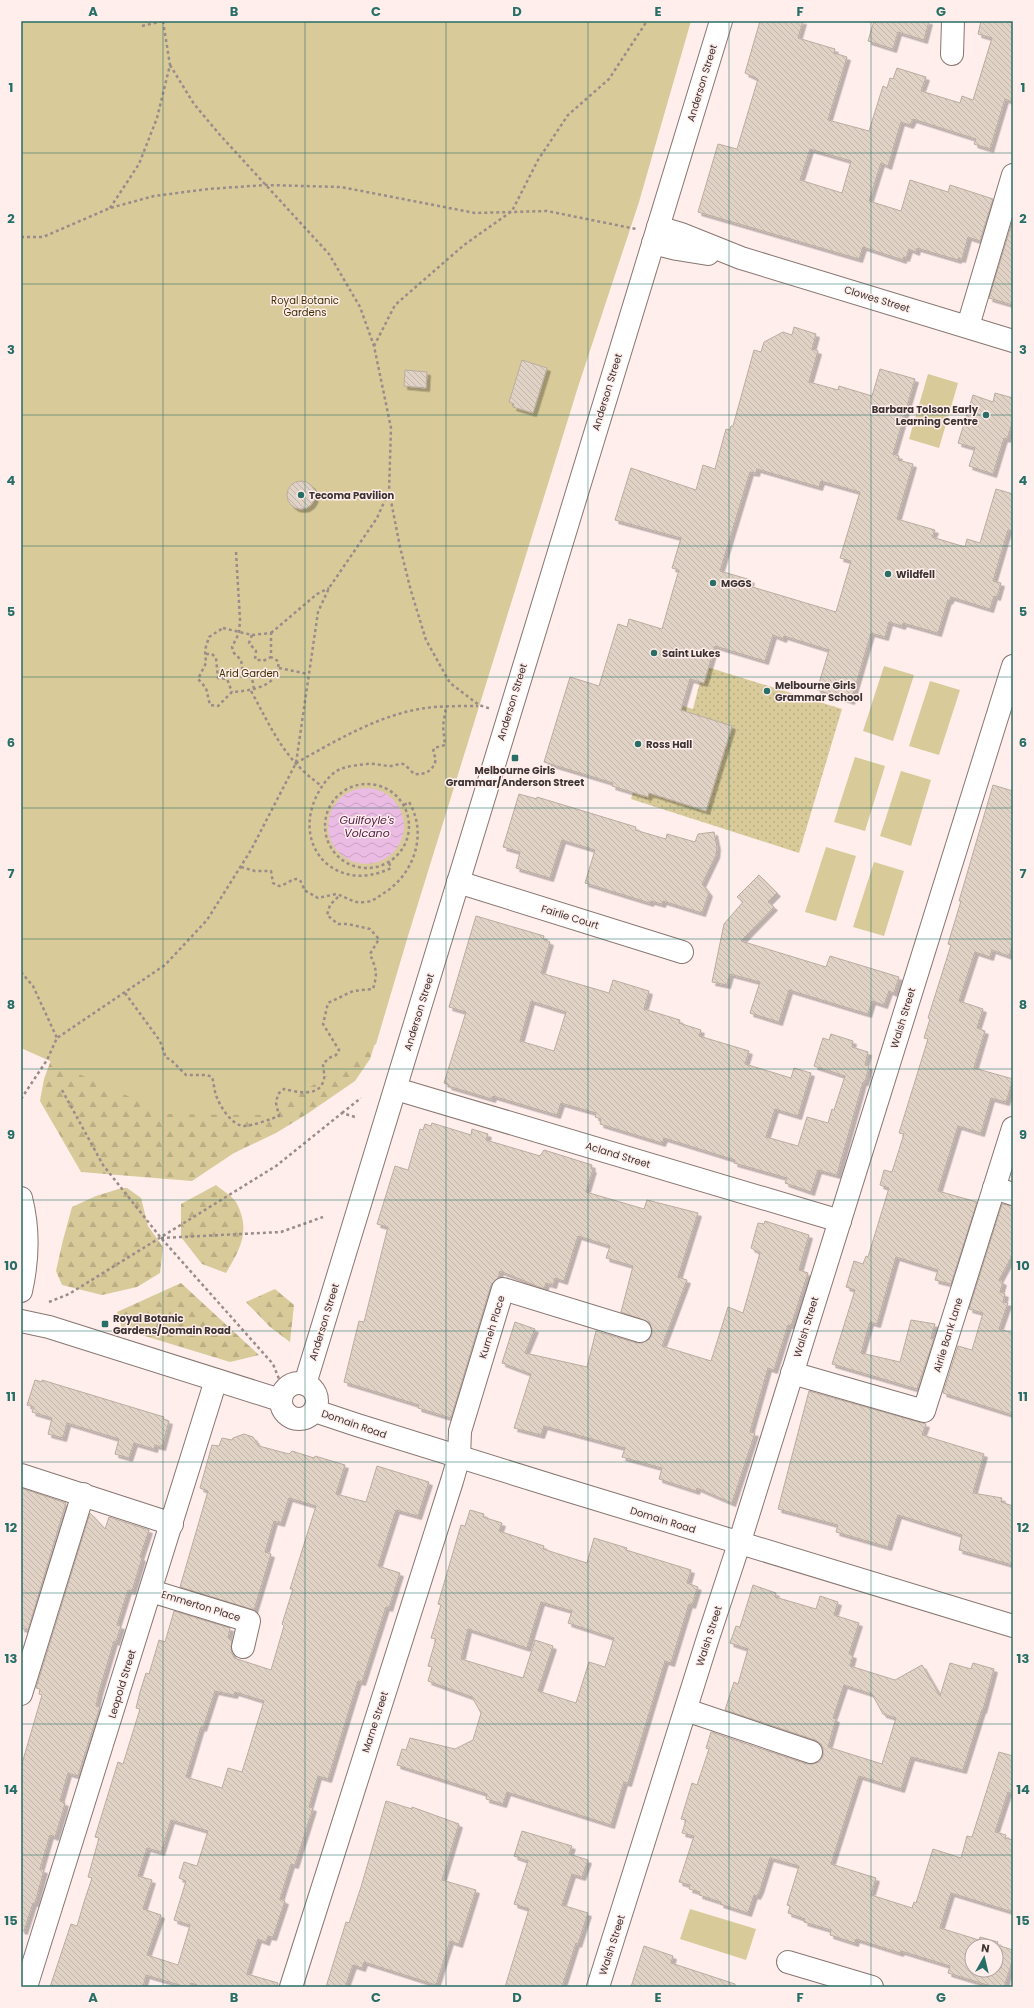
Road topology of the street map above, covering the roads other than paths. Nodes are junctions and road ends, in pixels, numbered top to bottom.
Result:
1 (721, 21) edge
2 (953, 21) edge
3 (952, 54) dead end
4 (1013, 175) edge
5 (656, 235) junction
6 (968, 326) junction
7 (1013, 341) edge
8 (1013, 666) edge
9 (458, 882) junction
10 (682, 952) dead end
11 (396, 1089) junction
12 (1013, 1128) edge
13 (1003, 1191) edge
14 (21, 1198) edge
15 (840, 1221) junction
16 (21, 1291) edge
17 (21, 1321) edge
18 (640, 1331) dead end
19 (792, 1373) junction
20 (216, 1380) junction
21 (305, 1384) junction
22 (282, 1395) junction
23 (315, 1410) junction
24 (459, 1457) junction
25 (21, 1475) edge
26 (83, 1494) junction
27 (172, 1524) junction
28 (739, 1544) junction
29 (151, 1591) junction
30 (1013, 1626) edge
31 (243, 1647) dead end
32 (21, 1694) edge
33 (686, 1710) junction
34 (811, 1752) dead end
35 (788, 1962) dead end
36 (26, 1987) edge
37 (291, 1987) edge
38 (598, 1987) edge
39 (872, 1987) edge

1 - 5 street, Anderson Street
2 - 3 street
4 - 6 street
5 - 6 street, Clowes Street
5 - 9 street, Anderson Street
6 - 7 street, Clowes Street
8 - 15 street, Walsh Street
9 - 10 street, Fairlie Court
9 - 11 street, Anderson Street
11 - 15 street, Acland Street
11 - 21 street, Anderson Street
12 - 13 street, Airlie Bank Lane
13 - 19 street, Airlie Bank Lane
14 - 16 street
15 - 19 street, Walsh Street
17 - 20 street
18 - 24 street, Kurneh Place
19 - 28 street, Walsh Street
20 - 22 street
20 - 27 street, Leopold Street
21 - 22 street
21 - 23 street
22 - 23 street
23 - 24 street, Domain Road
24 - 28 street, Domain Road
24 - 37 street, Marne Street
25 - 26 street
26 - 27 street
26 - 32 street
27 - 29 street, Leopold Street
28 - 30 street, Domain Road
28 - 33 street, Walsh Street
29 - 31 street, Emmerton Place
29 - 36 street, Leopold Street
33 - 34 street
33 - 38 street, Walsh Street
35 - 39 street

